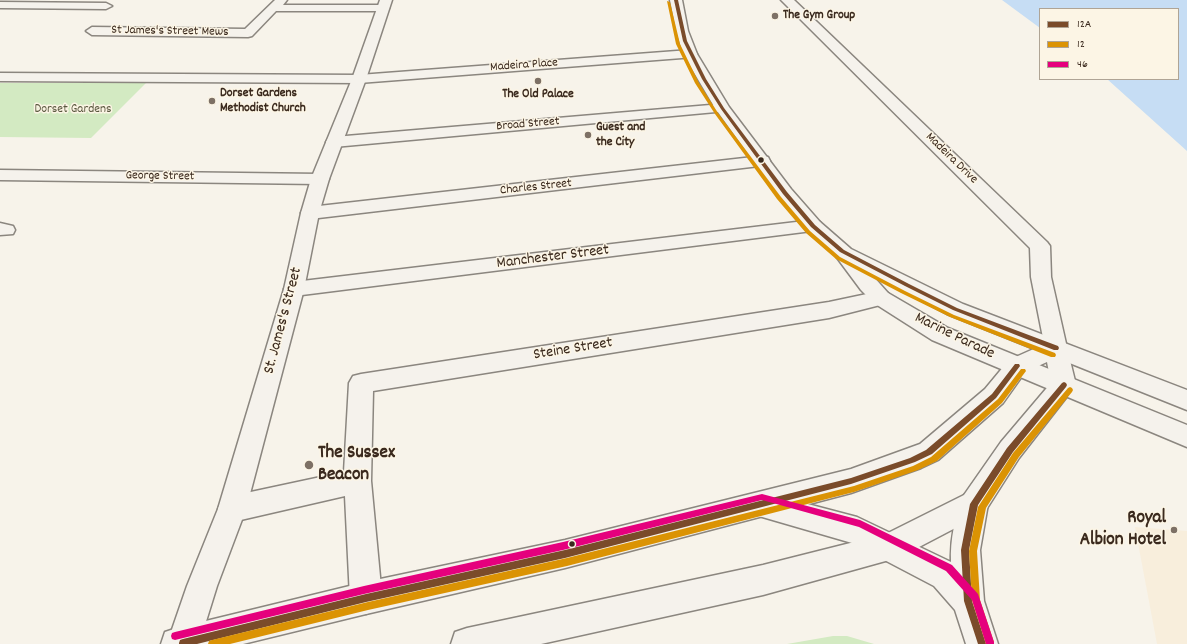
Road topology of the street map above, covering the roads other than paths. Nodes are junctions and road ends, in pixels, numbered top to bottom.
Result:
1 (676, 0) edge
2 (787, 0) edge
3 (84, 3) edge
4 (277, 4) edge
5 (384, 4) edge
6 (0, 5) edge
7 (106, 6) dead end
8 (92, 31) dead end
9 (690, 54) junction
10 (0, 77) edge
11 (359, 79) junction
12 (722, 108) junction
13 (334, 142) junction
14 (762, 161) junction
15 (0, 175) edge
16 (320, 180) junction
17 (310, 214) junction
18 (813, 226) junction
19 (842, 251) junction
20 (294, 289) junction
21 (881, 298) junction
22 (1056, 348) junction
23 (1017, 366) junction
24 (1064, 385) junction
25 (1187, 400) edge
26 (1187, 436) edge
27 (357, 481) junction
28 (974, 504) junction
29 (762, 505) junction
30 (232, 509) junction
31 (890, 548) junction
32 (366, 598) junction
33 (968, 601) junction
34 (181, 644) edge
35 (467, 644) edge
36 (982, 644) edge

1 - 9 main road, Marine Parade
2 - 22 main road, Madeira Drive
3 - 6 main road
3 - 7 main road
4 - 5 main road
4 - 8 main road, St James's Street Mews
5 - 11 main road, St. James's Street
9 - 11 main road, Madeira Place
9 - 12 main road, Marine Parade
10 - 11 main road
11 - 13 main road, St. James's Street
12 - 13 main road, Broad Street
12 - 14 main road, Marine Parade
13 - 16 main road, St. James's Street
14 - 17 main road, Charles Street
14 - 18 main road, Marine Parade
15 - 16 main road, George Street
16 - 17 main road, St. James's Street
17 - 20 main road, St. James's Street
18 - 19 main road, Marine Parade
18 - 20 main road, Manchester Street
19 - 21 main road, Marine Parade
19 - 22 main road, Marine Parade
20 - 30 main road, St. James's Street
21 - 23 main road, Marine Parade
21 - 27 main road, Steine Street
22 - 23 main road
22 - 24 main road, Madeira Drive
22 - 25 main road, Marine Parade
23 - 24 main road, Marine Parade
23 - 29 main road
24 - 26 main road, Marine Parade
24 - 28 main road
27 - 30 main road
27 - 32 main road, Steine Street
28 - 31 main road
28 - 33 main road
29 - 31 main road
29 - 32 main road
30 - 34 main road, St. James's Street
31 - 33 main road
31 - 35 main road
32 - 34 main road
33 - 36 main road

